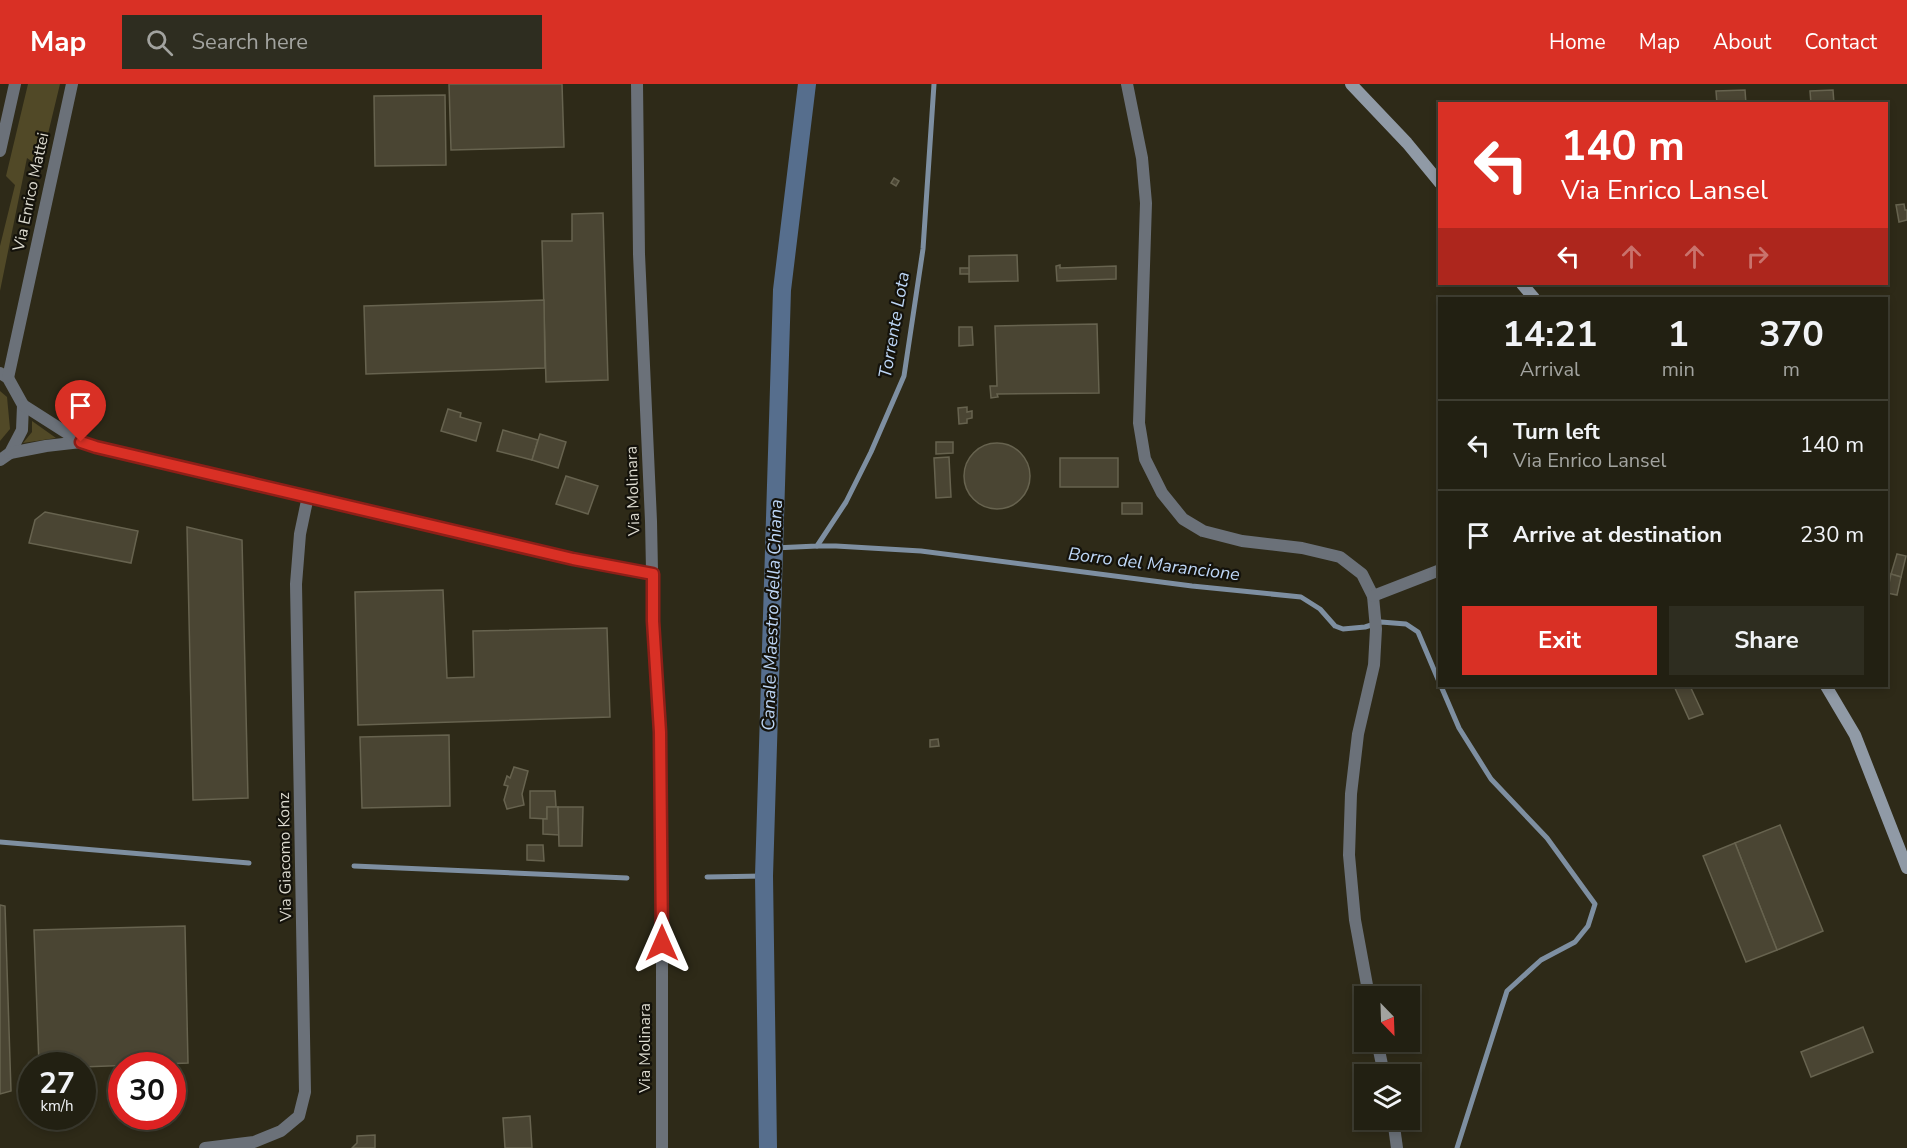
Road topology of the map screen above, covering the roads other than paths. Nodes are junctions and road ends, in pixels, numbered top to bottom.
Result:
1 (15, 84) edge
2 (72, 84) edge
3 (637, 84) edge
4 (1127, 84) edge
5 (1351, 84) edge
6 (0, 151) edge
7 (1438, 181) edge
8 (1523, 285) edge
9 (1533, 297) edge
10 (4, 375) edge
11 (23, 405) junction
12 (81, 442) junction
13 (5, 456) edge
14 (308, 496) junction
15 (1438, 571) edge
16 (653, 574) junction
17 (1373, 596) junction
18 (1827, 687) edge
19 (1907, 868) edge
20 (1367, 986) edge
21 (1395, 1130) edge
22 (205, 1148) edge
23 (662, 1148) edge
24 (1397, 1148) edge

1 - 6 street
2 - 10 street, Via Enrico Mattei
3 - 16 street, Via Molinara
4 - 17 street
5 - 7 main road
8 - 9 main road
10 - 11 street, Via Enrico Mattei
11 - 12 street
11 - 13 street
12 - 13 street
12 - 14 street
14 - 16 street
14 - 22 street, Via Giacomo Konz
15 - 17 street
16 - 23 street, Via Molinara
17 - 20 street
18 - 19 main road
21 - 24 street

